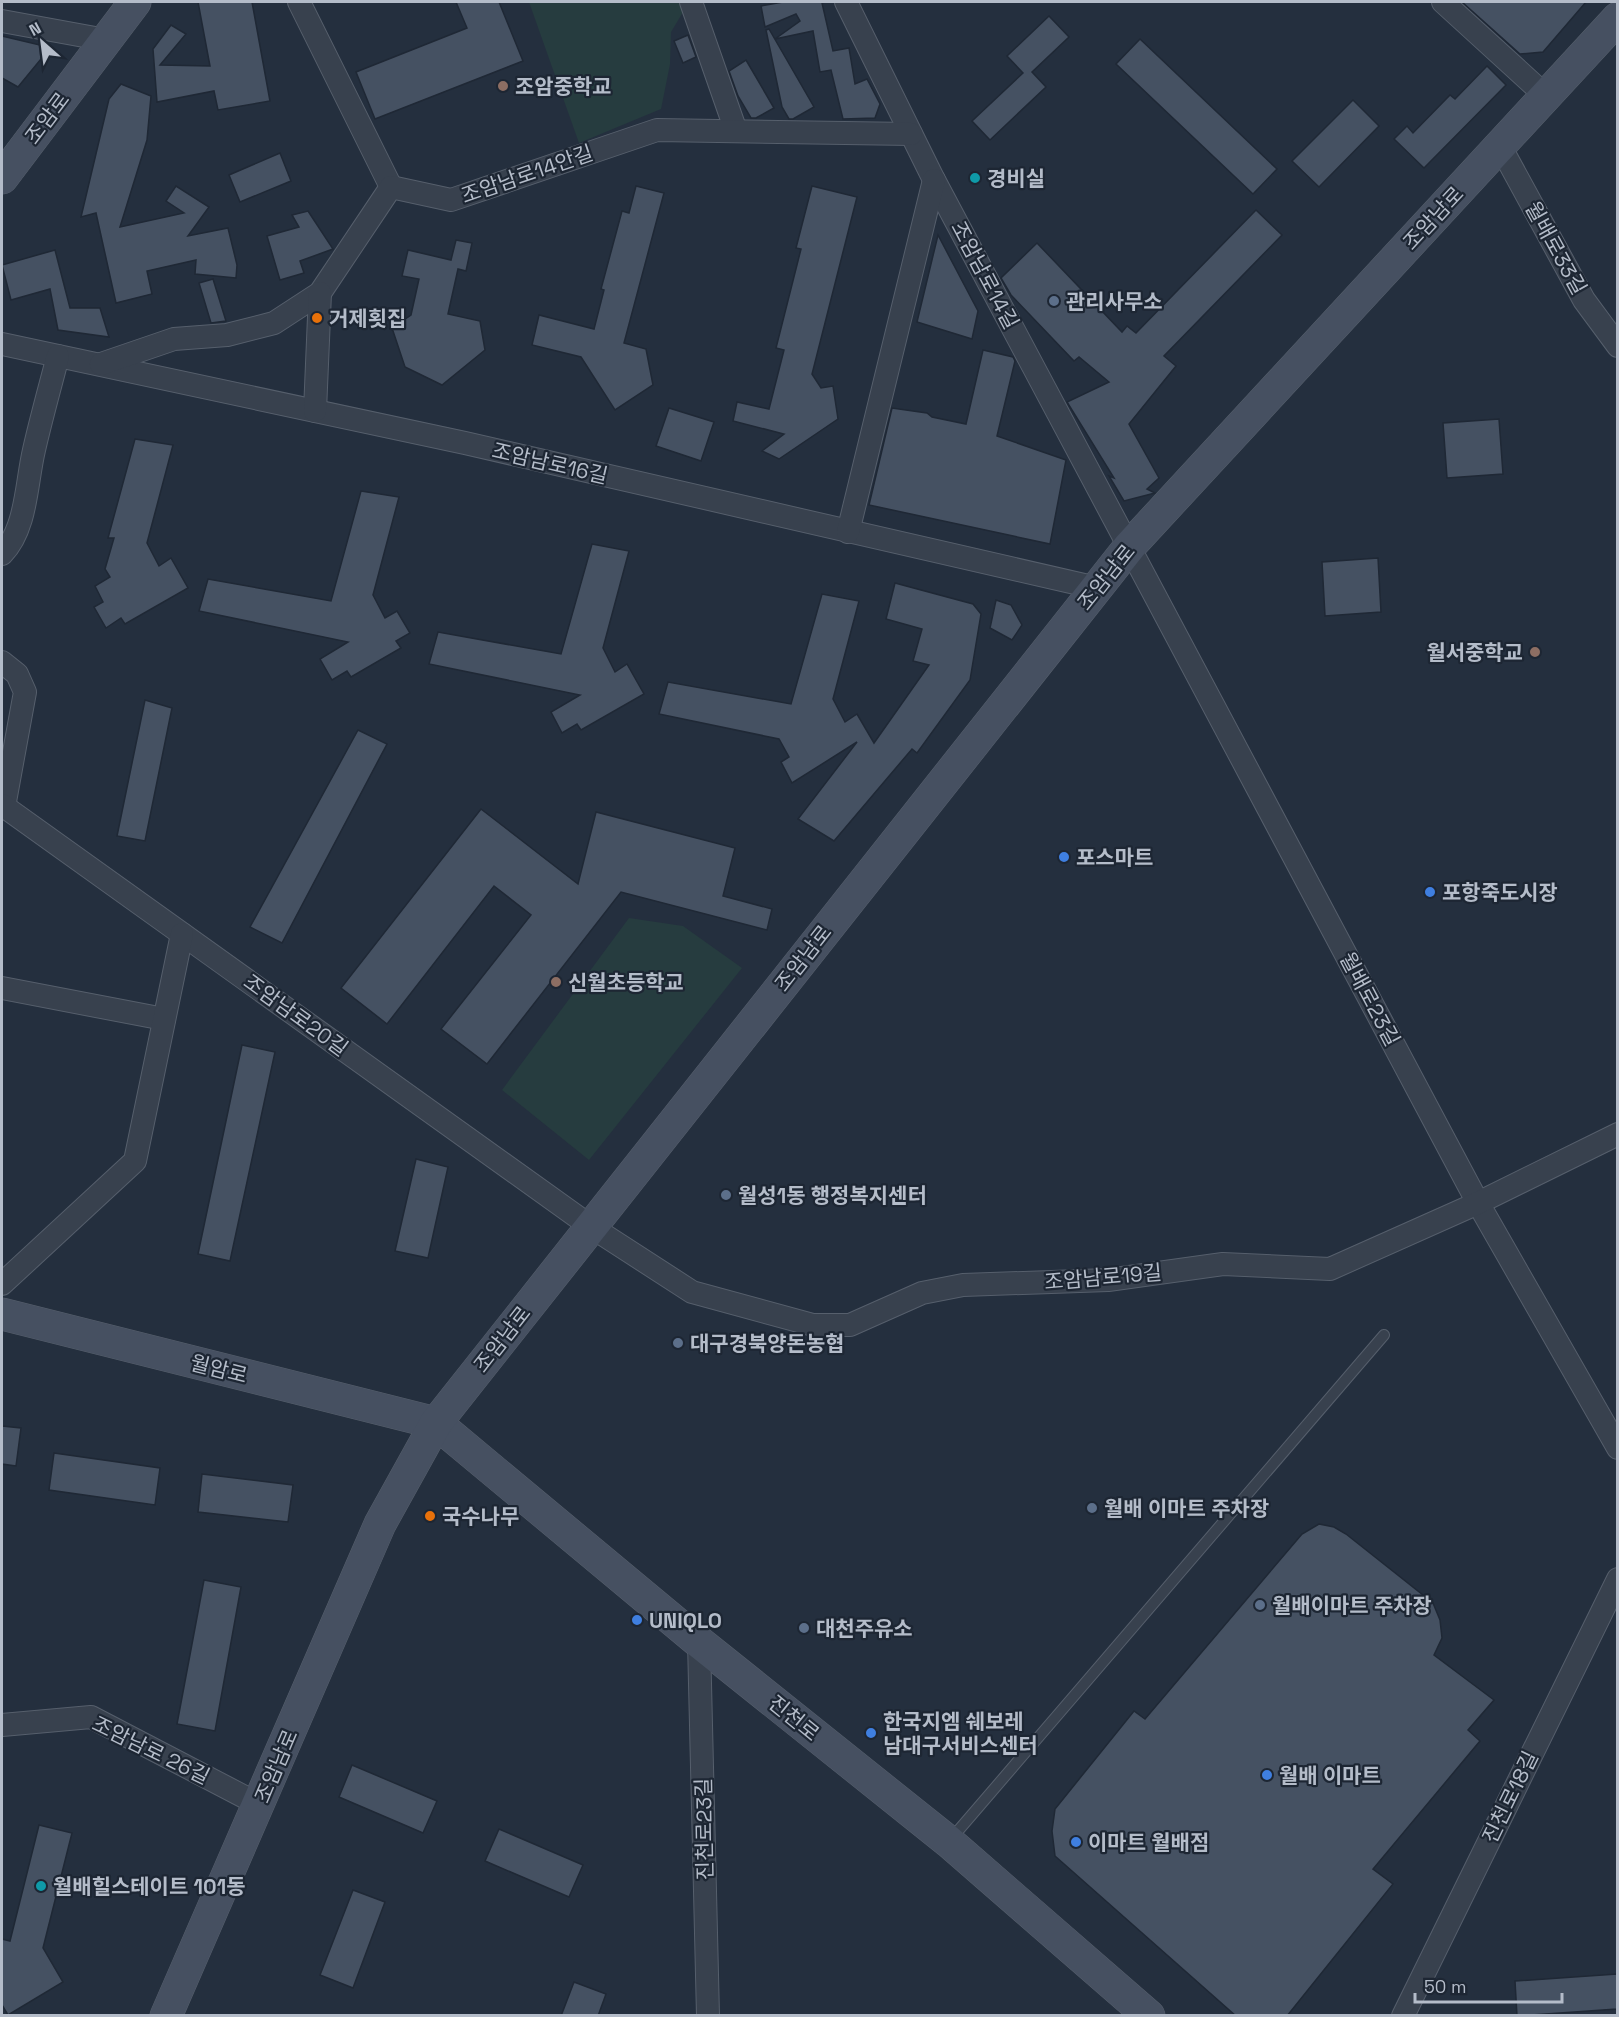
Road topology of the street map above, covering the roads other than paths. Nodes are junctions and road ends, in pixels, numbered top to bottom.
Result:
1 (135, 2) edge
2 (299, 2) edge
3 (690, 2) edge
4 (846, 2) edge
5 (1443, 2) edge
6 (1617, 18) edge
7 (2, 21) edge
8 (106, 40) junction
9 (1546, 96) junction
10 (736, 131) junction
11 (911, 134) junction
12 (1500, 146) junction
13 (2, 178) edge
14 (934, 180) junction
15 (391, 188) junction
16 (320, 293) junction
17 (2, 344) edge
18 (1617, 346) edge
19 (58, 356) junction
20 (99, 365) junction
21 (315, 411) junction
22 (848, 532) junction
23 (1130, 546) junction
24 (2, 554) edge
25 (1097, 588) junction
26 (2, 663) edge
27 (3, 806) edge
28 (182, 934) junction
29 (2, 988) edge
30 (164, 1019) junction
31 (1617, 1134) edge
32 (1478, 1203) junction
33 (590, 1226) junction
34 (2, 1284) edge
35 (2, 1314) edge
36 (1384, 1335) dead end
37 (436, 1423) junction
38 (1617, 1448) edge
39 (1617, 1579) edge
40 (699, 1642) junction
41 (2, 1725) edge
42 (260, 1805) junction
43 (949, 1842) junction
44 (166, 2016) edge
45 (708, 2016) edge
46 (1149, 2016) edge
47 (1403, 2016) edge

1 - 8 main road, 조암로
2 - 15 street
3 - 10 street
4 - 11 street, 조암남로14길
5 - 9 street
6 - 9 main road, 조암남로
7 - 8 street
8 - 13 main road, 조암로
9 - 12 main road, 조암남로
10 - 11 street, 조암남로14안길
10 - 15 street, 조암남로14안길
11 - 14 street, 조암남로14길
12 - 18 street, 월배로33길
12 - 23 main road, 조암남로
14 - 22 street
14 - 23 street, 조암남로14길
15 - 16 street
16 - 20 street
16 - 21 street
17 - 19 street, 조암남로16길
19 - 20 street, 조암남로16길
19 - 24 street
20 - 21 street, 조암남로16길
21 - 22 street, 조암남로16길
22 - 25 street, 조암남로16길
23 - 25 main road, 조암남로
23 - 32 street, 월배로23길
25 - 33 main road, 조암남로
26 - 27 street
27 - 28 street, 조암남로20길
28 - 30 street
28 - 33 street, 조암남로20길
29 - 30 street
30 - 34 street
31 - 32 street, 조암남로19길
32 - 33 street, 조암남로19길
32 - 38 street, 월배로23길
33 - 37 main road, 조암남로
35 - 37 main road, 월암로
36 - 43 lane
37 - 40 main road, 진천로
37 - 42 main road, 조암남로
39 - 47 street, 진천로18길
40 - 43 main road, 진천로
40 - 45 street, 진천로23길
41 - 42 street, 조암남로 26길
42 - 44 main road, 조암남로
43 - 46 main road, 진천로

